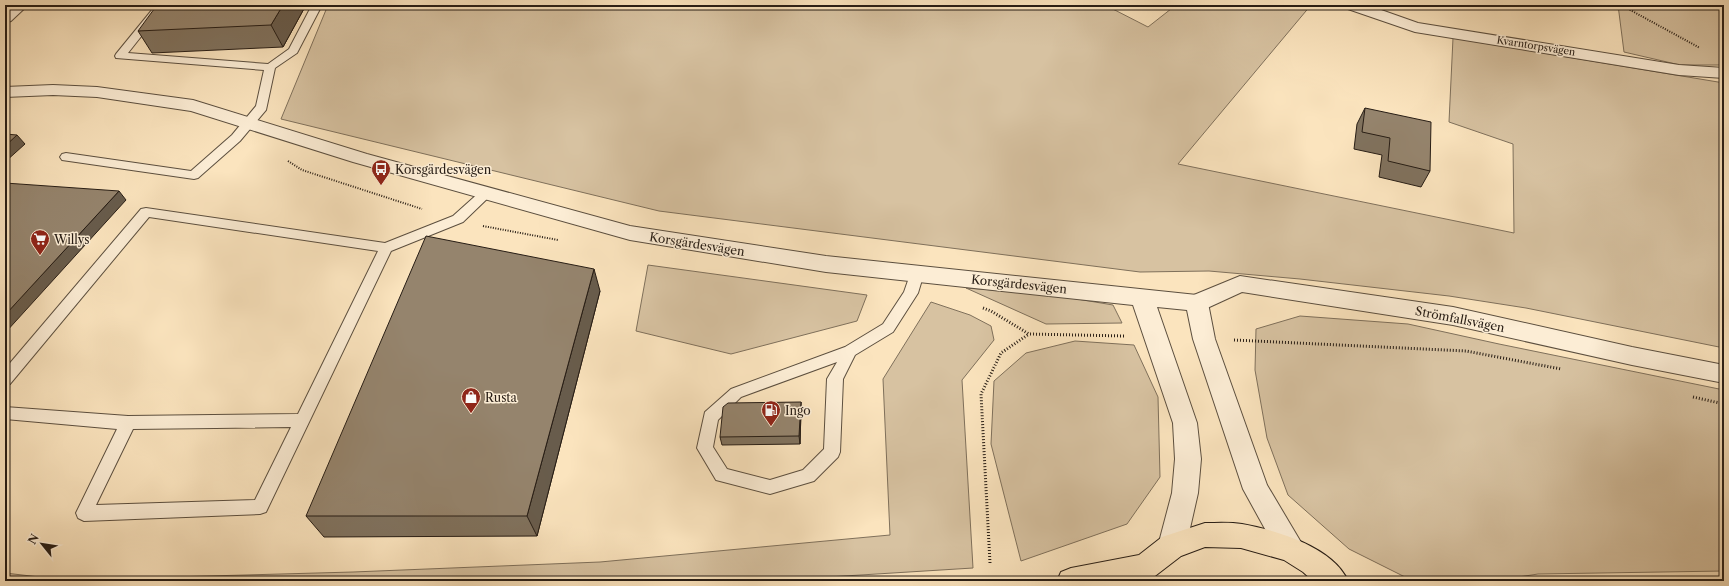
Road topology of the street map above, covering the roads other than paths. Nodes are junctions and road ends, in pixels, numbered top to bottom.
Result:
1 (20, 5) edge
2 (162, 5) edge
3 (317, 5) edge
4 (1351, 5) edge
5 (5, 18) edge
6 (270, 67) junction
7 (1724, 73) edge
8 (5, 92) edge
9 (249, 124) junction
10 (66, 157) dead end
11 (486, 193) junction
12 (386, 248) junction
13 (917, 273) junction
14 (1142, 297) junction
15 (1197, 303) junction
16 (850, 351) junction
17 (1724, 374) edge
18 (5, 380) edge
19 (5, 413) edge
20 (302, 420) junction
21 (128, 423) junction
22 (1172, 546) junction
23 (1291, 550) junction
24 (1141, 574) edge
25 (1071, 581) edge
26 (1334, 581) edge

1 - 5 street
2 - 6 lane
3 - 6 lane
4 - 7 street, Kvarntorpsvägen
6 - 9 lane
8 - 9 street, Korsgärdesvägen
9 - 10 lane
9 - 11 street, Korsgärdesvägen
11 - 12 lane
11 - 13 street, Korsgärdesvägen
12 - 18 lane
12 - 20 lane
13 - 14 street, Korsgärdesvägen
13 - 16 lane
14 - 15 street
14 - 22 street
15 - 17 street, Strömfallsvägen
15 - 23 street
16 - 16 lane
19 - 21 lane
20 - 21 lane
20 - 21 lane
22 - 23 main road
22 - 24 main road
23 - 26 main road
24 - 25 main road

